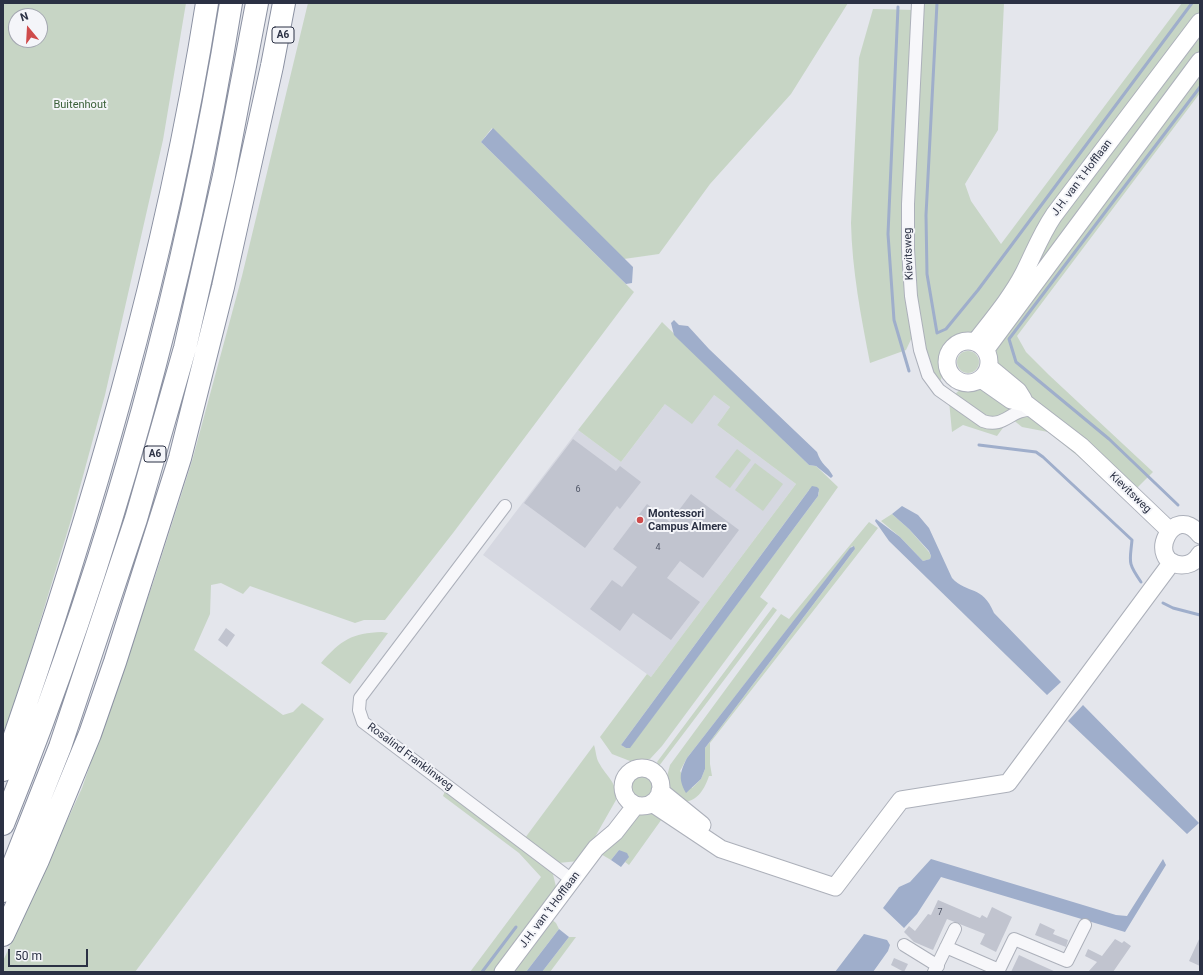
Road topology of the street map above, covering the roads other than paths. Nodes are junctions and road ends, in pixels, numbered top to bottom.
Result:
1 (231, 3) edge
2 (256, 3) edge
3 (284, 3) edge
4 (295, 3) edge
5 (918, 3) edge
6 (207, 4) edge
7 (1200, 22) edge
8 (1200, 61) edge
9 (272, 66) junction
10 (981, 345) junction
11 (985, 373) junction
12 (1029, 407) junction
13 (504, 506) dead end
14 (1169, 530) junction
15 (1200, 535) edge
16 (1199, 557) edge
17 (1172, 562) junction
18 (3, 770) edge
19 (3, 824) edge
20 (572, 880) junction
21 (3, 891) edge
22 (1085, 925) dead end
23 (955, 929) dead end
24 (3, 935) edge
25 (904, 945) dead end
26 (946, 947) junction
27 (936, 969) edge
28 (999, 971) edge
29 (503, 972) edge

1 - 19 highway, A6
2 - 21 highway, A6
3 - 9 highway, A6
4 - 9 highway, A6
5 - 12 street, Kievitsweg
6 - 18 highway
7 - 10 street, J.H. van 't Hofflaan
8 - 10 street
9 - 24 highway, A6
10 - 11 street
10 - 11 street
11 - 12 street, Kievitsweg
12 - 14 street, Kievitsweg
13 - 20 street, Rosalind Franklinweg
14 - 15 street
14 - 17 street
16 - 17 street
17 - 20 street, J.H. van 't Hofflaan
20 - 29 street, J.H. van 't Hofflaan
22 - 28 street
23 - 26 street
25 - 27 street
26 - 27 street
26 - 28 street

